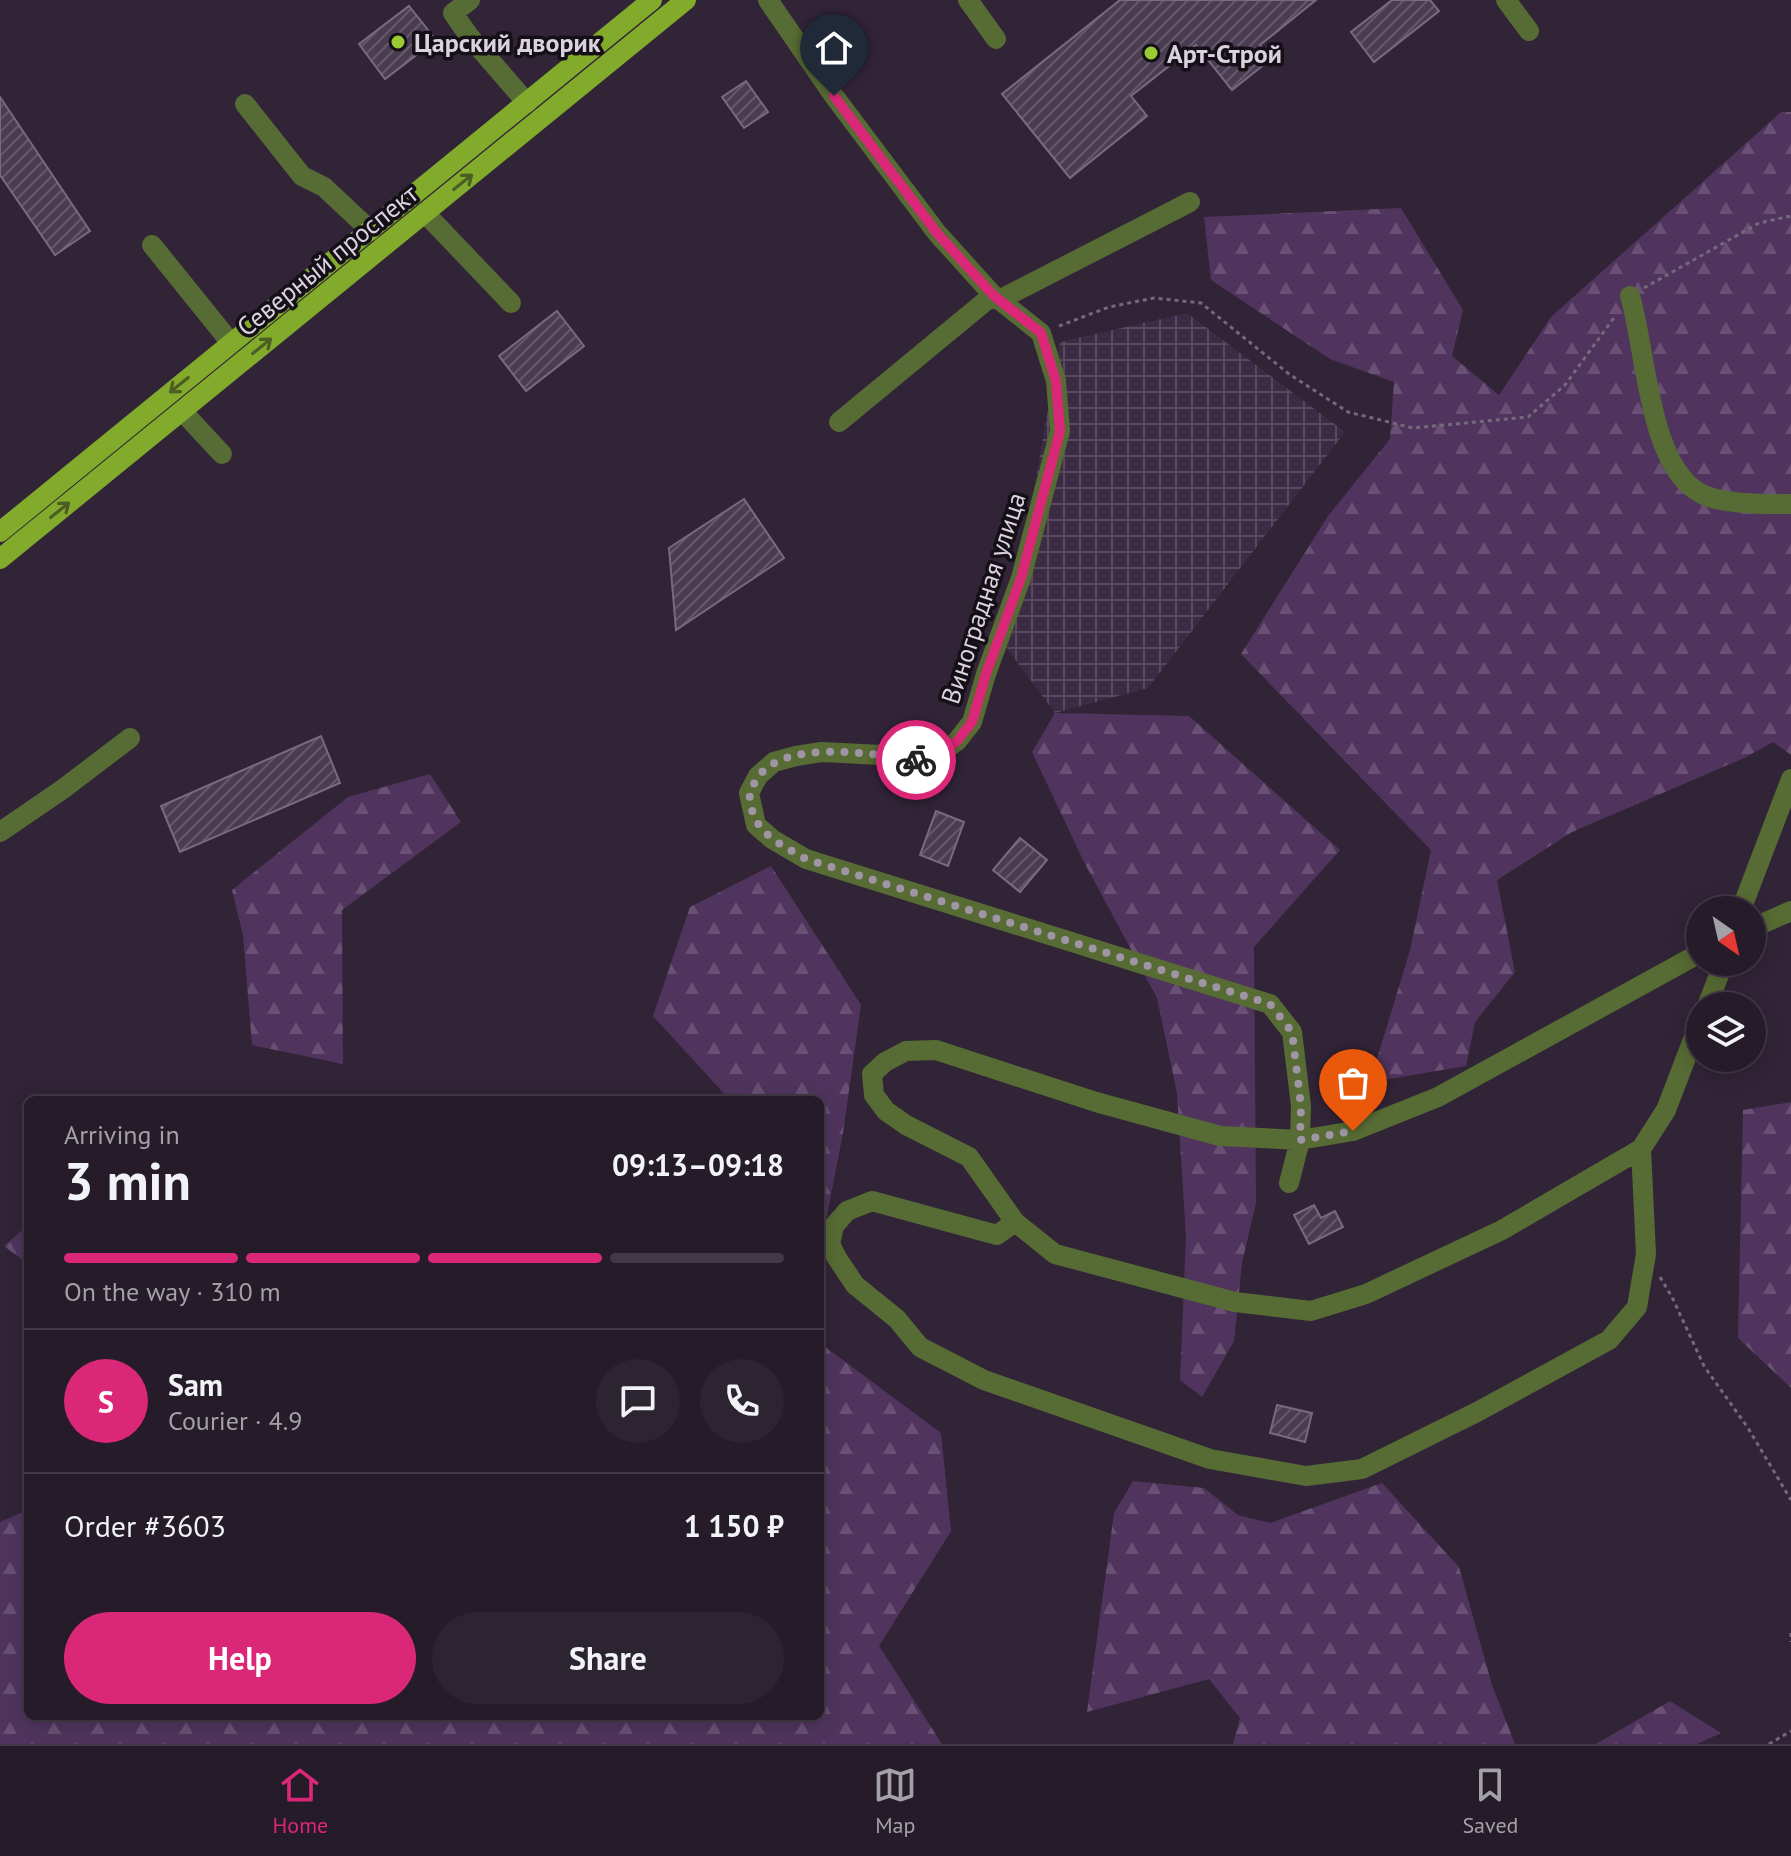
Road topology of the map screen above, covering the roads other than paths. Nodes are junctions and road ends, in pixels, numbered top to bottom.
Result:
1 (470, 0) edge
2 (652, 0) edge
3 (686, 0) edge
4 (768, 0) edge
5 (968, 0) edge
6 (1506, 0) edge
7 (1529, 31) dead end
8 (996, 39) dead end
9 (527, 103) junction
10 (245, 104) dead end
11 (1190, 202) dead end
12 (425, 213) junction
13 (371, 231) junction
14 (152, 245) dead end
15 (1630, 296) road end
16 (996, 298) junction
17 (511, 303) dead end
18 (231, 343) junction
19 (182, 411) junction
20 (839, 422) dead end
21 (222, 454) dead end
22 (1791, 504) edge
23 (0, 532) edge
24 (0, 559) edge
25 (130, 738) dead end
26 (1791, 779) edge
27 (0, 832) edge
28 (1746, 896) edge
29 (1791, 911) edge
30 (1766, 922) edge
31 (1686, 961) edge
32 (1686, 1058) edge
33 (1300, 1140) junction
34 (1641, 1149) junction
35 (1289, 1183) dead end
36 (1015, 1222) junction

1 - 9 lane
2 - 9 main road, Северный проспект
12 -> 3 main road, Северный проспект
4 - 16 lane
5 - 8 lane
6 - 7 lane
9 - 13 main road, Северный проспект
10 - 13 lane
11 - 16 lane
12 - 17 lane
19 -> 12 main road, Северный проспект
13 - 18 main road, Северный проспект
14 - 18 lane
15 - 22 lane
16 - 20 lane
16 - 33 lane, Виноградная улица
18 -> 23 main road, Северный проспект
19 - 21 lane
24 -> 19 main road, Северный проспект
25 - 27 lane
26 - 28 lane
29 - 30 lane
31 - 33 lane
32 - 34 lane
33 - 35 lane
33 - 36 lane
34 - 36 lane
34 - 36 lane

